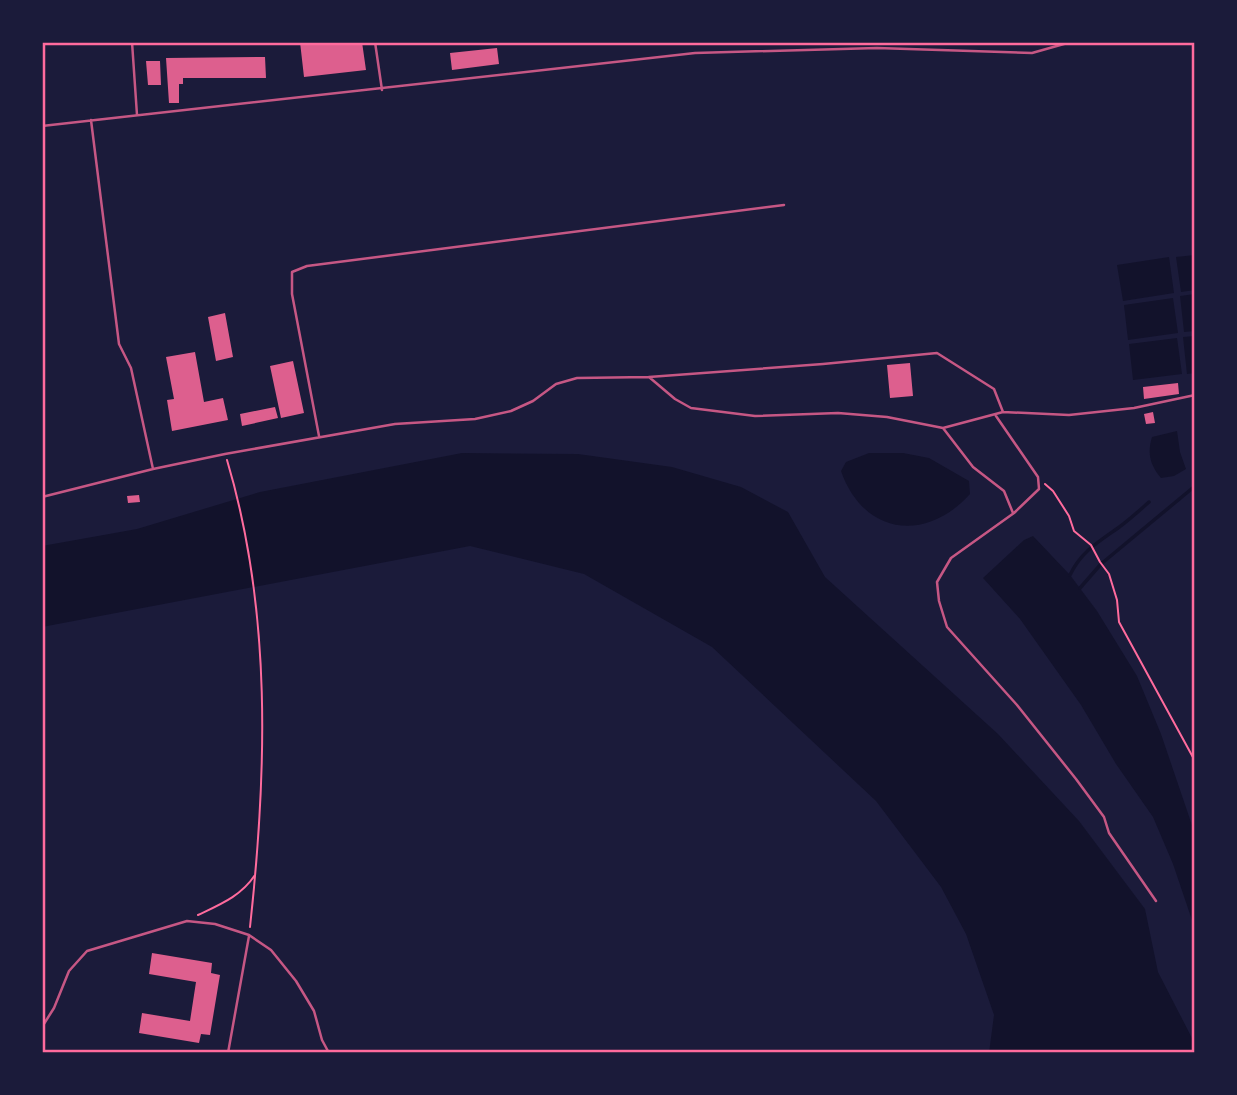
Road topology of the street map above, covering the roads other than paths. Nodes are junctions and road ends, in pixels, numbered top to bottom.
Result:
1 (132, 42) edge
2 (375, 42) edge
3 (1072, 42) edge
4 (382, 90) junction
5 (137, 115) junction
6 (92, 120) junction
7 (42, 126) edge
8 (784, 205) dead end
9 (649, 377) junction
10 (1195, 395) edge
11 (1003, 412) junction
12 (996, 416) junction
13 (943, 428) junction
14 (319, 436) junction
15 (152, 469) junction
16 (42, 497) edge
17 (1014, 513) junction
18 (1156, 901) dead end
19 (249, 935) junction
20 (42, 1027) edge
21 (228, 1053) edge
22 (329, 1053) edge

1 - 5 lane
2 - 4 lane
3 - 4 lane
4 - 5 lane
5 - 6 lane
6 - 7 lane
6 - 15 lane
8 - 14 lane
9 - 11 lane
9 - 13 lane
9 - 14 lane
10 - 11 lane
11 - 12 lane
12 - 13 lane
12 - 17 lane
13 - 17 lane
14 - 15 lane
15 - 16 lane
17 - 18 lane
19 - 20 lane
19 - 21 lane
19 - 22 lane

